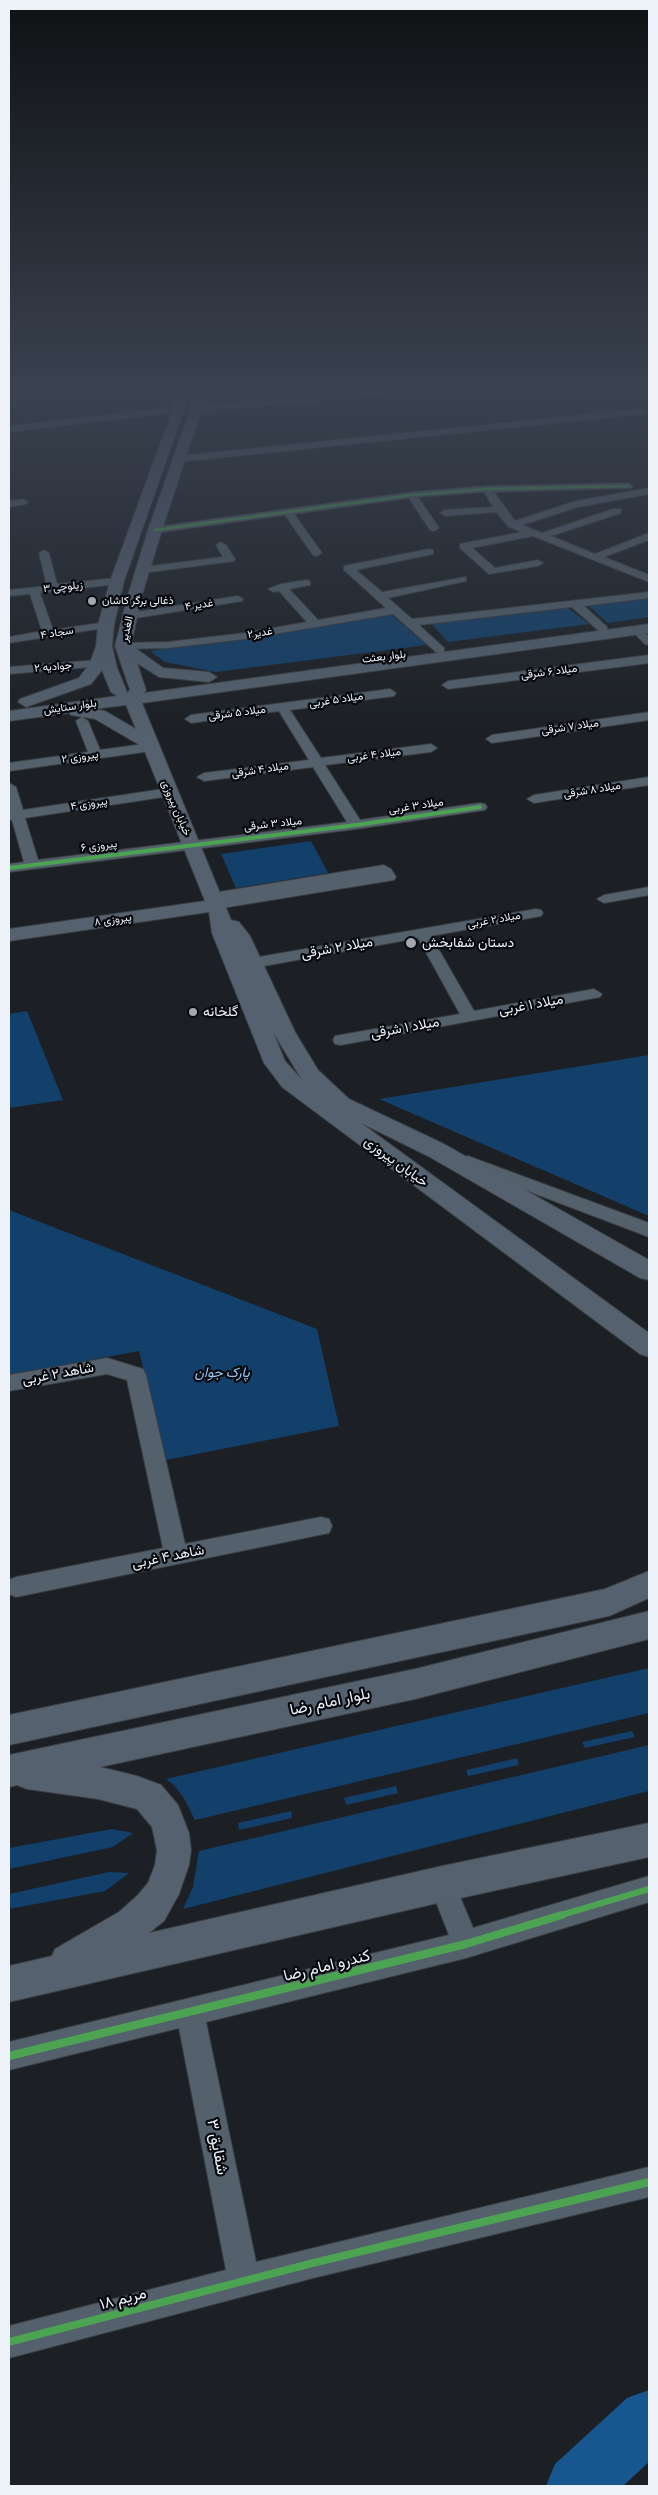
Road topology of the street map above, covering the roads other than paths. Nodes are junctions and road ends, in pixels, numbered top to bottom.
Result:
1 (144, 503) edge
2 (164, 503) edge
3 (354, 503) edge
4 (417, 503) edge
5 (496, 503) edge
6 (579, 503) edge
7 (499, 510) junction
8 (617, 511) dead end
9 (288, 512) junction
10 (445, 512) dead end
11 (514, 525) junction
12 (434, 528) dead end
13 (155, 530) junction
14 (539, 534) junction
15 (649, 536) edge
16 (222, 544) dead end
17 (317, 552) dead end
18 (429, 552) dead end
19 (44, 553) dead end
20 (596, 557) junction
21 (538, 564) dead end
22 (143, 570) junction
23 (462, 579) dead end
24 (649, 579) edge
25 (306, 583) dead end
26 (281, 587) junction
27 (53, 588) junction
28 (115, 588) junction
29 (34, 590) junction
30 (269, 590) dead end
31 (9, 592) edge
32 (135, 595) junction
33 (649, 595) edge
34 (379, 596) junction
35 (238, 599) dead end
36 (574, 603) junction
37 (395, 610) junction
38 (130, 616) junction
39 (409, 623) junction
40 (315, 624) junction
41 (106, 625) junction
42 (645, 627) edge
43 (603, 629) junction
44 (50, 634) junction
45 (9, 640) edge
46 (649, 642) edge
47 (104, 646) junction
48 (123, 646) junction
49 (440, 650) junction
50 (649, 659) edge
51 (98, 664) junction
52 (9, 671) edge
53 (227, 678) junction
54 (448, 685) dead end
55 (130, 693) junction
56 (390, 693) dead end
57 (283, 708) junction
58 (16, 710) edge
59 (649, 716) edge
60 (191, 719) dead end
61 (82, 721) dead end
62 (492, 739) dead end
63 (150, 745) junction
64 (431, 748) dead end
65 (96, 755) junction
66 (316, 762) junction
67 (9, 766) edge
68 (204, 777) dead end
69 (649, 781) edge
70 (9, 787) edge
71 (170, 792) junction
72 (534, 799) dead end
73 (480, 807) dead end
74 (13, 816) edge
75 (356, 825) junction
76 (192, 844) junction
77 (32, 865) junction
78 (9, 868) edge
79 (387, 873) dead end
80 (649, 891) edge
81 (604, 899) dead end
82 (217, 906) junction
83 (536, 913) dead end
84 (422, 932) junction
85 (9, 935) edge
86 (252, 963) junction
87 (594, 994) dead end
88 (469, 1016) junction
89 (341, 1040) dead end
90 (436, 1150) junction
91 (649, 1230) edge
92 (649, 1271) edge
93 (649, 1347) edge
94 (9, 1383) edge
95 (321, 1526) dead end
96 (176, 1555) junction
97 (649, 1584) edge
98 (16, 1587) dead end
99 (649, 1625) edge
100 (486, 1630) junction
101 (415, 1684) junction
102 (9, 1730) edge
103 (9, 1770) edge
104 (649, 1840) edge
105 (442, 1884) junction
106 (649, 1889) edge
107 (466, 1944) junction
108 (44, 1976) junction
109 (9, 1984) edge
110 (190, 2013) junction
111 (9, 2056) edge
112 (649, 2182) edge
113 (244, 2281) junction
114 (9, 2342) edge

1 - 28 main road, الغدیر
2 - 13 main road, الغدیر
3 - 9 street
4 - 12 street
5 - 7 street
6 - 11 street
7 - 10 street
7 - 11 street
8 - 14 street
9 - 13 street
9 - 17 street
11 - 14 street
13 - 22 main road, الغدیر
14 - 20 street
14 - 21 street
15 - 20 street
16 - 22 street
18 - 34 street
19 - 27 street
20 - 24 street
22 - 32 main road, الغدیر
23 - 34 street
25 - 26 street
26 - 30 street
26 - 40 street
27 - 28 street, زیلوچی ۳
27 - 29 street, زیلوچی ۳
28 - 32 main road
28 - 41 main road, الغدیر
29 - 31 street, زیلوچی ۳
29 - 44 street
32 - 38 main road, الغدیر
33 - 36 street
34 - 37 street
35 - 38 street, غدیر ۴
36 - 39 street
36 - 43 street
37 - 39 street
37 - 40 street, غدیر۲
38 - 48 main road, الغدیر
39 - 49 street
40 - 48 street, غدیر۲
41 - 44 street, سجاد ۴
41 - 47 main road, الغدیر
42 - 43 main road, بلوار بعثت
42 - 46 street
42 - 55 main road, بلوار بعثت
43 - 49 main road, بلوار بعثت
44 - 45 street, سجاد ۴
47 - 51 main road
47 - 55 main road, الغدیر
48 - 53 main road
48 - 55 main road, الغدیر
49 - 53 main road, بلوار بعثت
50 - 54 street, میلاد ۶ شرقی
51 - 52 street, جوادیه ۲
51 - 58 main road
53 - 55 main road, بلوار بعثت
55 - 58 main road, بلوار ستایش
55 - 63 main road, خیابان پیروزی
56 - 57 street, میلاد ۵ غربی
57 - 60 street, میلاد ۵ شرقی
57 - 66 street
58 - 63 main road
59 - 62 street, میلاد ۷ شرقی
61 - 65 street
63 - 65 street, پیروزی ۲
63 - 71 main road, خیابان پیروزی
64 - 66 street, میلاد ۴ غربی
65 - 67 street, پیروزی ۲
66 - 68 street, میلاد ۴ شرقی
66 - 75 street
69 - 72 street, میلاد ۸ شرقی
70 - 74 street
71 - 74 street, پیروزی ۴
71 - 76 main road, خیابان پیروزی
73 - 75 street, میلاد ۳ غربی
74 - 77 street
75 - 76 street, میلاد ۳ شرقی
76 - 77 street, پیروزی ۶
76 - 82 main road, خیابان پیروزی
77 - 78 street, پیروزی ۶
79 - 82 street
80 - 81 street
82 - 85 main road, پیروزی ۸
82 - 86 main road, خیابان پیروزی
82 - 93 main road, خیابان پیروزی
83 - 84 street, میلاد ۲ غربی
84 - 86 street, میلاد ۲ شرقی
84 - 88 street
86 - 90 main road, خیابان پیروزی
87 - 88 street, میلاد ۱ غربی
88 - 89 street, میلاد ۱ شرقی
90 - 91 street
90 - 92 main road, خیابان پیروزی
94 - 96 street, شاهد ۲ غربی
95 - 96 street, شاهد ۴ غربی
96 - 98 street, شاهد ۴ غربی
97 - 100 main road
99 - 101 main road, بلوار امام رضا
100 - 101 main road
100 - 102 main road
101 - 103 main road, بلوار امام رضا
103 - 108 main road
104 - 105 main road
105 - 107 street
105 - 108 main road
106 - 107 street, کندرو امام رضا
107 - 110 street, کندرو امام رضا
108 - 109 main road
110 - 111 street, کندرو امام رضا
110 - 113 street, شقایق ۳
112 - 113 street, مریم ۱۸
113 - 114 street, مریم ۱۸

